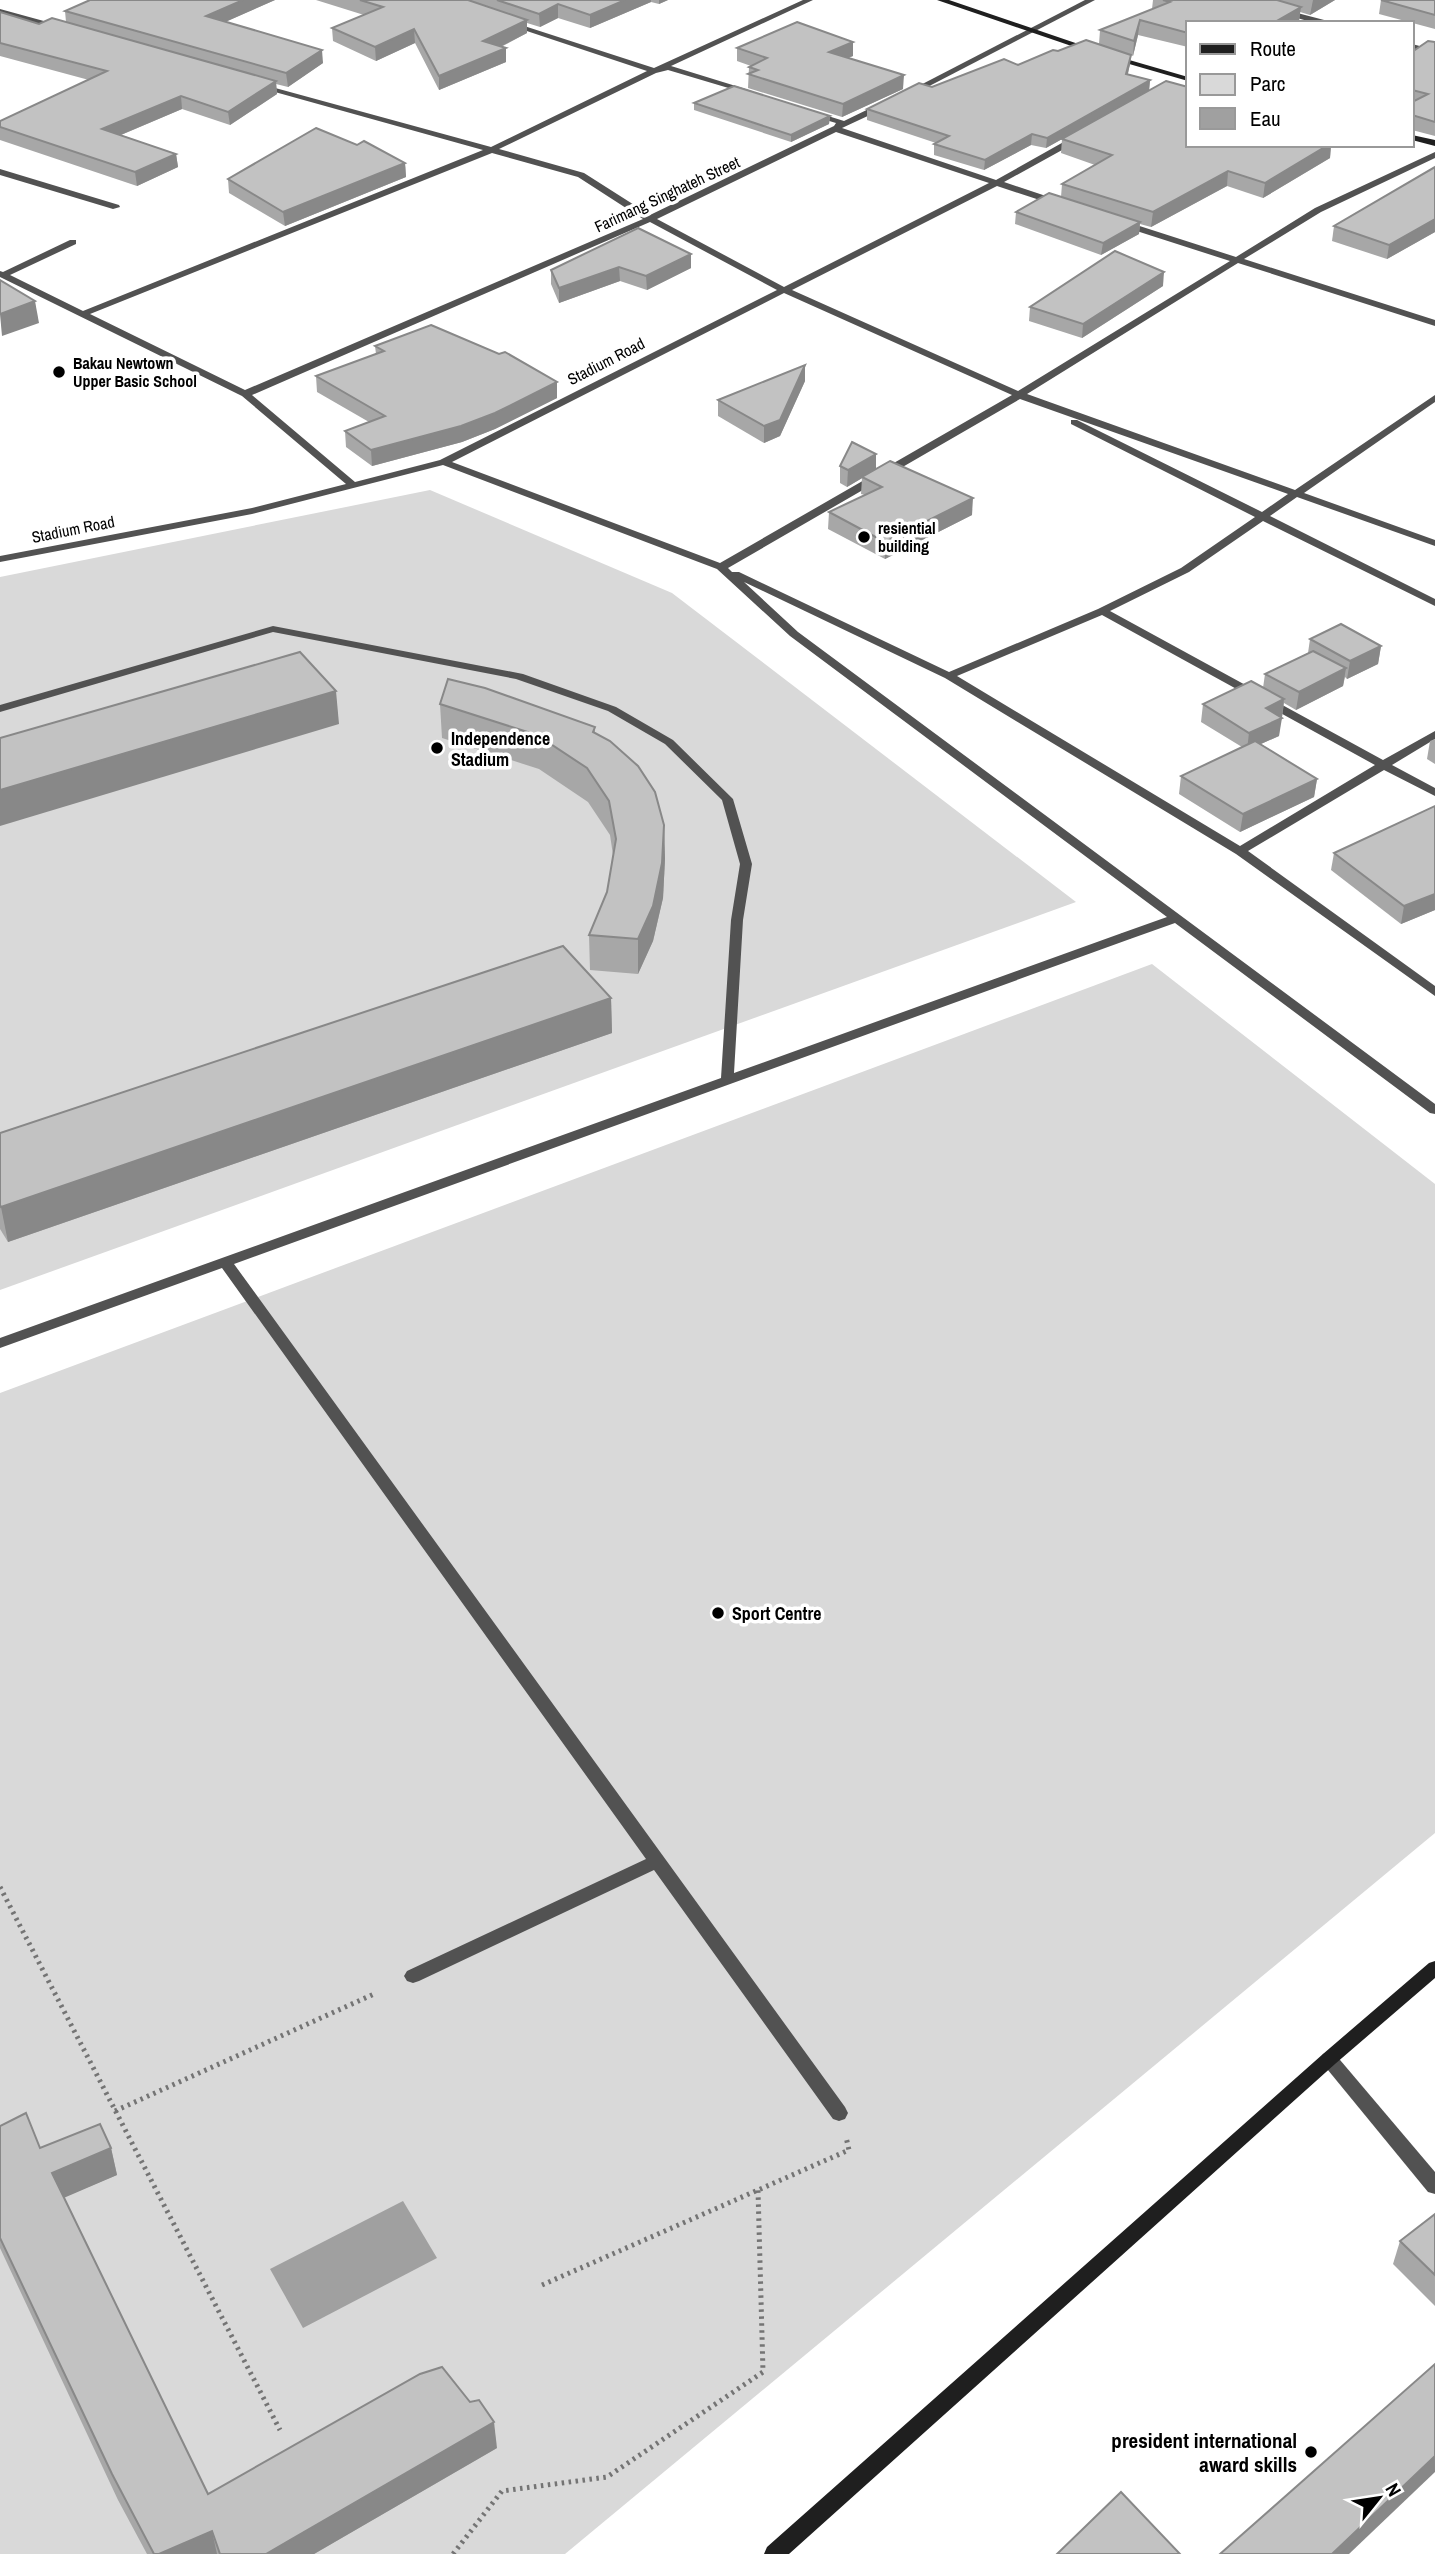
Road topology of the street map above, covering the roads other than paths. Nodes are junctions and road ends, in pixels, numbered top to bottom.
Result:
1 (809, 0) edge
2 (941, 0) edge
3 (1091, 0) edge
4 (1277, 10) edge
5 (0, 11) edge
6 (494, 17) edge
7 (1318, 21) edge
8 (66, 30) edge
9 (1032, 31) junction
10 (1414, 47) edge
11 (1096, 51) edge
12 (1435, 52) edge
13 (1108, 55) edge
14 (654, 71) junction
15 (1186, 79) edge
16 (252, 82) edge
17 (1172, 85) edge
18 (761, 97) edge
19 (801, 110) edge
20 (836, 129) junction
21 (1090, 131) edge
22 (1414, 138) edge
23 (1435, 143) edge
24 (491, 150) junction
25 (1435, 155) edge
26 (0, 172) edge
27 (996, 183) junction
28 (116, 207) dead end
29 (1072, 207) edge
30 (650, 219) junction
31 (1110, 220) edge
32 (74, 242) dead end
33 (1236, 260) junction
34 (2, 275) edge
35 (782, 289) junction
36 (83, 314) junction
37 (1435, 323) edge
38 (245, 394) junction
39 (1019, 395) junction
40 (1435, 398) edge
41 (444, 462) junction
42 (353, 485) junction
43 (1294, 493) junction
44 (1261, 516) junction
45 (1435, 542) edge
46 (0, 559) edge
47 (721, 567) junction
48 (1435, 603) edge
49 (1102, 611) junction
50 (949, 676) junction
51 (2, 706) edge
52 (1435, 734) edge
53 (1384, 764) junction
54 (1435, 793) edge
55 (1240, 851) junction
56 (1176, 918) junction
57 (1435, 992) edge
58 (727, 1080) junction
59 (1435, 1110) edge
60 (225, 1262) junction
61 (0, 1343) edge
62 (657, 1861) junction
63 (1435, 1968) edge
64 (413, 1976) dead end
65 (1329, 2059) junction
66 (839, 2113) road end
67 (1435, 2186) edge
68 (774, 2554) edge

1 - 14 street
2 - 9 street
3 - 9 street, Farimang Singhateh Street
4 - 7 street
5 - 8 street
6 - 14 street
9 - 11 street
9 - 20 street, Farimang Singhateh Street
10 - 12 street
13 - 15 street
14 - 18 street
14 - 24 street
15 - 17 street
16 - 24 street
19 - 20 street
20 - 27 street
20 - 30 street, Farimang Singhateh Street
21 - 27 street, Stadium Road
22 - 23 street
24 - 30 street
24 - 36 street
25 - 33 street
26 - 28 street
27 - 29 street
27 - 35 street, Stadium Road
30 - 35 street
30 - 38 street, Farimang Singhateh Street
31 - 33 street
32 - 34 street
33 - 37 street
33 - 39 street
34 - 36 street
35 - 39 street
35 - 41 street, Stadium Road
36 - 38 street
38 - 42 street
39 - 43 street
39 - 44 street
39 - 47 street
40 - 43 street
41 - 42 street, Stadium Road
41 - 47 street
42 - 46 street, Stadium Road
43 - 44 street
43 - 45 street
44 - 48 street
44 - 49 street
47 - 50 street
47 - 56 street
49 - 50 street
49 - 53 street
50 - 55 street
51 - 58 street
52 - 53 street
53 - 54 street
53 - 55 street
55 - 57 street
56 - 58 street
56 - 59 street
58 - 60 street
60 - 61 street
60 - 62 street
62 - 64 street
62 - 66 street
63 - 65 street
65 - 67 street
65 - 68 street

